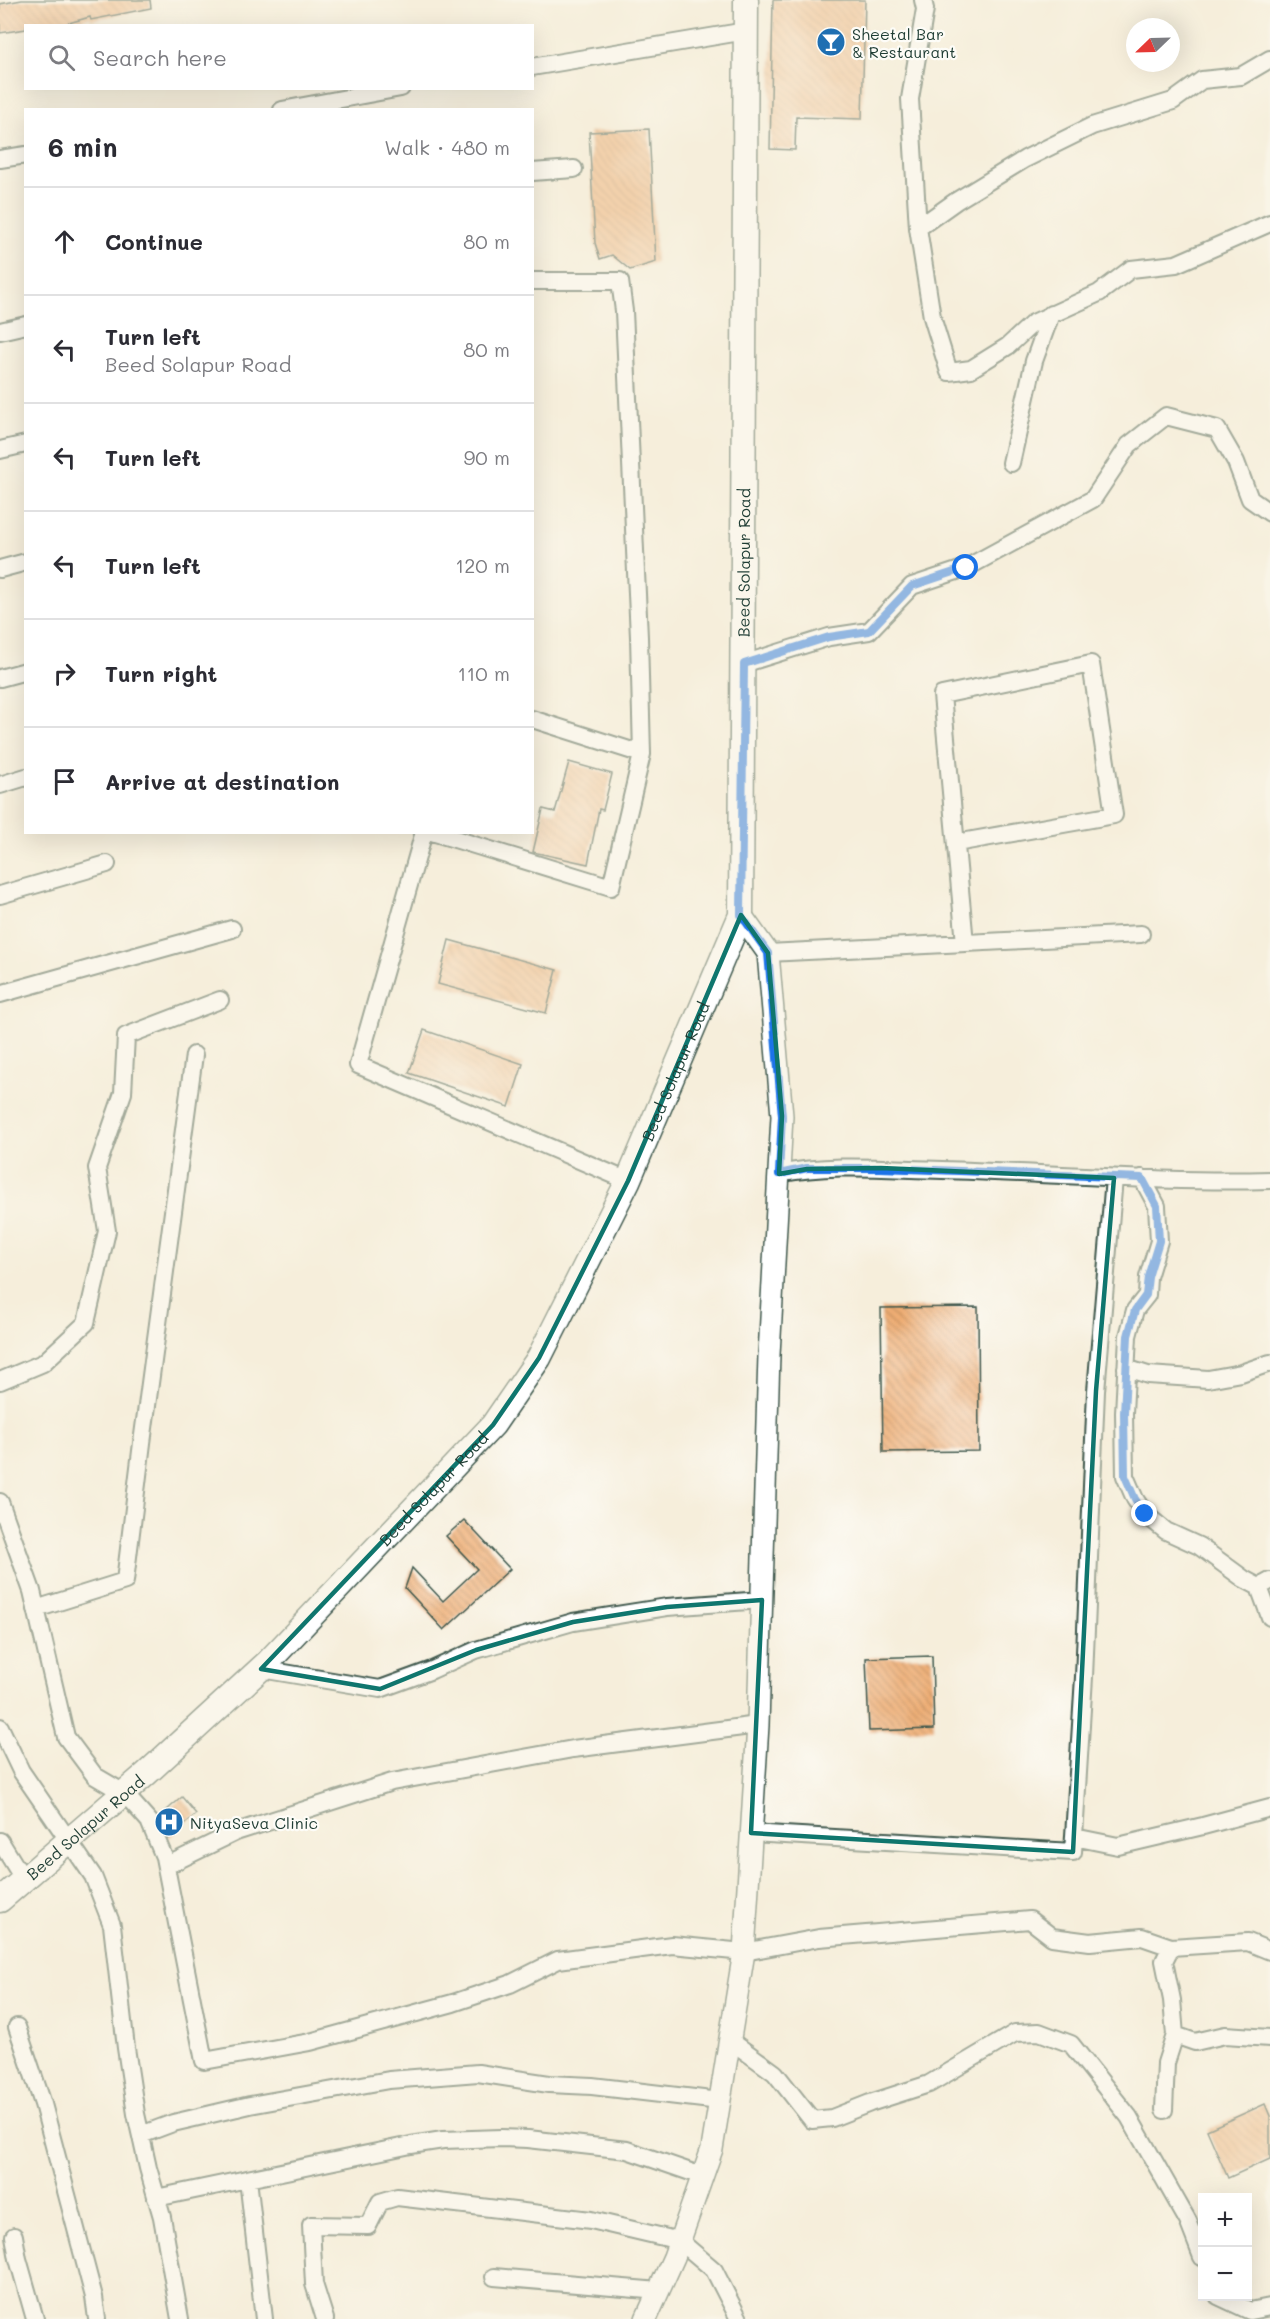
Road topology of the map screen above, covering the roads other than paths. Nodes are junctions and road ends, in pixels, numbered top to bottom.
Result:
1 (746, 0) edge
2 (924, 0) edge
3 (746, 31) junction
4 (1270, 59) edge
5 (534, 67) edge
6 (390, 90) edge
7 (293, 108) edge
8 (24, 155) edge
9 (0, 159) edge
10 (574, 169) dead end
11 (534, 172) edge
12 (1270, 223) edge
13 (918, 228) junction
14 (534, 281) edge
15 (1052, 314) junction
16 (24, 326) edge
17 (0, 331) edge
18 (24, 444) edge
19 (0, 450) edge
20 (1011, 463) dead end
21 (1270, 513) edge
22 (24, 563) edge
23 (0, 569) edge
24 (744, 664) junction
25 (24, 672) edge
26 (0, 678) edge
27 (534, 720) edge
28 (642, 754) junction
29 (24, 778) edge
30 (0, 784) edge
31 (423, 834) edge
32 (439, 834) edge
33 (956, 843) junction
34 (107, 864) dead end
35 (0, 895) edge
36 (741, 915) junction
37 (232, 929) dead end
38 (1141, 934) dead end
39 (965, 943) junction
40 (768, 953) junction
41 (0, 994) edge
42 (220, 1000) dead end
43 (194, 1055) dead end
44 (779, 1174) junction
45 (1114, 1178) junction
46 (1142, 1178) junction
47 (1270, 1180) edge
48 (628, 1181) junction
49 (1270, 1363) edge
50 (1126, 1368) junction
51 (0, 1381) edge
52 (0, 1502) edge
53 (1265, 1584) edge
54 (762, 1600) junction
55 (36, 1609) junction
56 (1270, 1617) edge
57 (261, 1669) junction
58 (758, 1725) junction
59 (0, 1727) edge
60 (124, 1792) junction
61 (1270, 1808) edge
62 (752, 1833) junction
63 (1074, 1837) junction
64 (0, 1841) edge
65 (69, 1841) junction
66 (166, 1866) junction
67 (24, 1880) junction
68 (0, 1900) edge
69 (1171, 1947) junction
70 (1270, 1951) edge
71 (744, 1952) junction
72 (17, 2027) dead end
73 (1174, 2035) junction
74 (1270, 2038) edge
75 (731, 2041) junction
76 (720, 2101) junction
77 (1164, 2110) dead end
78 (141, 2134) junction
79 (702, 2176) junction
80 (248, 2179) junction
81 (156, 2198) junction
82 (14, 2236) dead end
83 (680, 2241) junction
84 (1199, 2247) edge
85 (494, 2277) dead end
86 (659, 2291) junction
87 (1224, 2301) edge
88 (1270, 2307) edge
89 (1238, 2312) edge
90 (35, 2319) edge
91 (98, 2319) edge
92 (180, 2319) edge
93 (264, 2319) edge
94 (325, 2319) edge
95 (646, 2319) edge
96 (739, 2319) edge

1 - 3 main road, Beed Solapur Road
2 - 13 street
3 - 5 street
3 - 24 main road, Beed Solapur Road
4 - 13 street
6 - 7 street
8 - 9 street
10 - 11 street
12 - 15 street
13 - 15 street
14 - 28 street
15 - 20 street
16 - 17 street
18 - 19 street
21 - 24 street
22 - 23 street
24 - 36 main road, Beed Solapur Road
25 - 26 street
27 - 28 street
28 - 32 street
29 - 30 street
31 - 48 street
33 - 33 street
33 - 39 street
34 - 35 street
36 - 40 street
36 - 48 main road, Beed Solapur Road
37 - 41 street
38 - 39 street
39 - 40 street
40 - 44 street
42 - 51 street
43 - 55 street
44 - 45 street
44 - 54 street
45 - 46 street
45 - 63 street
46 - 47 street
46 - 50 street
48 - 57 main road, Beed Solapur Road
49 - 50 street
50 - 53 street
52 - 55 street
53 - 56 street
54 - 57 street
54 - 58 street
55 - 60 street
57 - 60 main road, Beed Solapur Road
58 - 62 street
58 - 66 street
59 - 65 street
60 - 65 main road, Beed Solapur Road
60 - 66 street
61 - 63 street
62 - 63 street
62 - 71 street
64 - 67 street
65 - 67 main road, Beed Solapur Road
65 - 78 street
66 - 71 street
67 - 68 main road, Beed Solapur Road
69 - 70 street
69 - 71 street
69 - 73 street
71 - 75 street
72 - 91 street
73 - 74 street
73 - 77 street
75 - 76 street
75 - 84 street
76 - 78 street
76 - 79 street
78 - 81 street
79 - 80 street
79 - 83 street
80 - 81 street
80 - 93 street
81 - 92 street
82 - 90 street
83 - 86 street
83 - 94 street
83 - 96 street
85 - 86 street
86 - 95 street
87 - 89 street
88 - 89 street

